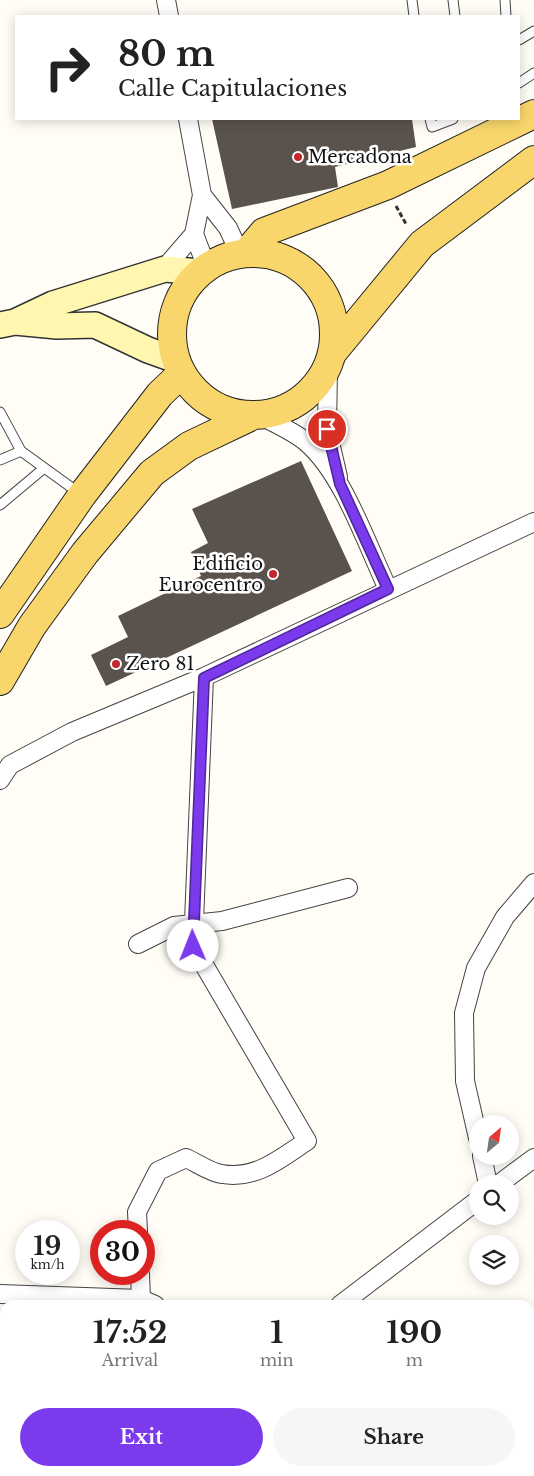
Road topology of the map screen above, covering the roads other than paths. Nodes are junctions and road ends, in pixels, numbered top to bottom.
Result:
1 (166, 0) edge
2 (412, 0) edge
3 (453, 0) edge
4 (504, 0) edge
5 (170, 15) edge
6 (414, 15) edge
7 (455, 15) edge
8 (506, 15) edge
9 (534, 31) edge
10 (520, 39) edge
11 (534, 73) edge
12 (520, 82) edge
13 (534, 114) edge
14 (188, 120) edge
15 (430, 120) edge
16 (450, 120) edge
17 (534, 160) edge
18 (202, 195) junction
19 (194, 234) junction
20 (243, 253) junction
21 (163, 270) junction
22 (203, 270) junction
23 (8, 324) edge
24 (330, 360) junction
25 (179, 367) junction
26 (0, 414) edge
27 (257, 415) junction
28 (21, 451) junction
29 (0, 460) edge
30 (43, 469) junction
31 (340, 484) junction
32 (82, 495) junction
33 (0, 505) edge
34 (534, 522) edge
35 (388, 589) junction
36 (0, 614) edge
37 (204, 678) junction
38 (0, 681) edge
39 (0, 780) edge
40 (534, 883) edge
41 (348, 888) dead end
42 (192, 925) junction
43 (138, 944) dead end
44 (473, 1115) edge
45 (534, 1158) edge
46 (511, 1175) edge
47 (469, 1207) edge
48 (138, 1220) edge
49 (143, 1285) edge
50 (0, 1294) edge
51 (87, 1300) edge
52 (147, 1300) edge
53 (347, 1300) edge

1 - 5 street
2 - 6 lane
3 - 7 lane
4 - 8 lane
9 - 10 lane
11 - 12 lane
13 - 20 main road
14 - 18 street
15 - 16 lane
17 - 24 main road
18 - 19 street
18 - 20 street
19 - 21 street
19 - 22 street
20 - 22 main road
20 - 24 main road
21 - 22 main road
21 - 23 main road
22 - 25 main road
23 - 25 main road
24 - 27 main road
24 - 31 street
25 - 27 main road
25 - 32 main road
26 - 28 lane
27 - 31 street
27 - 38 main road
28 - 29 lane
28 - 30 lane
30 - 32 lane
30 - 33 lane
31 - 35 street
32 - 36 main road
34 - 35 street
35 - 37 street
37 - 39 street
37 - 42 street
40 - 44 street
41 - 42 street
42 - 43 street
42 - 48 street
45 - 46 street
47 - 53 street
49 - 52 street
50 - 51 street

